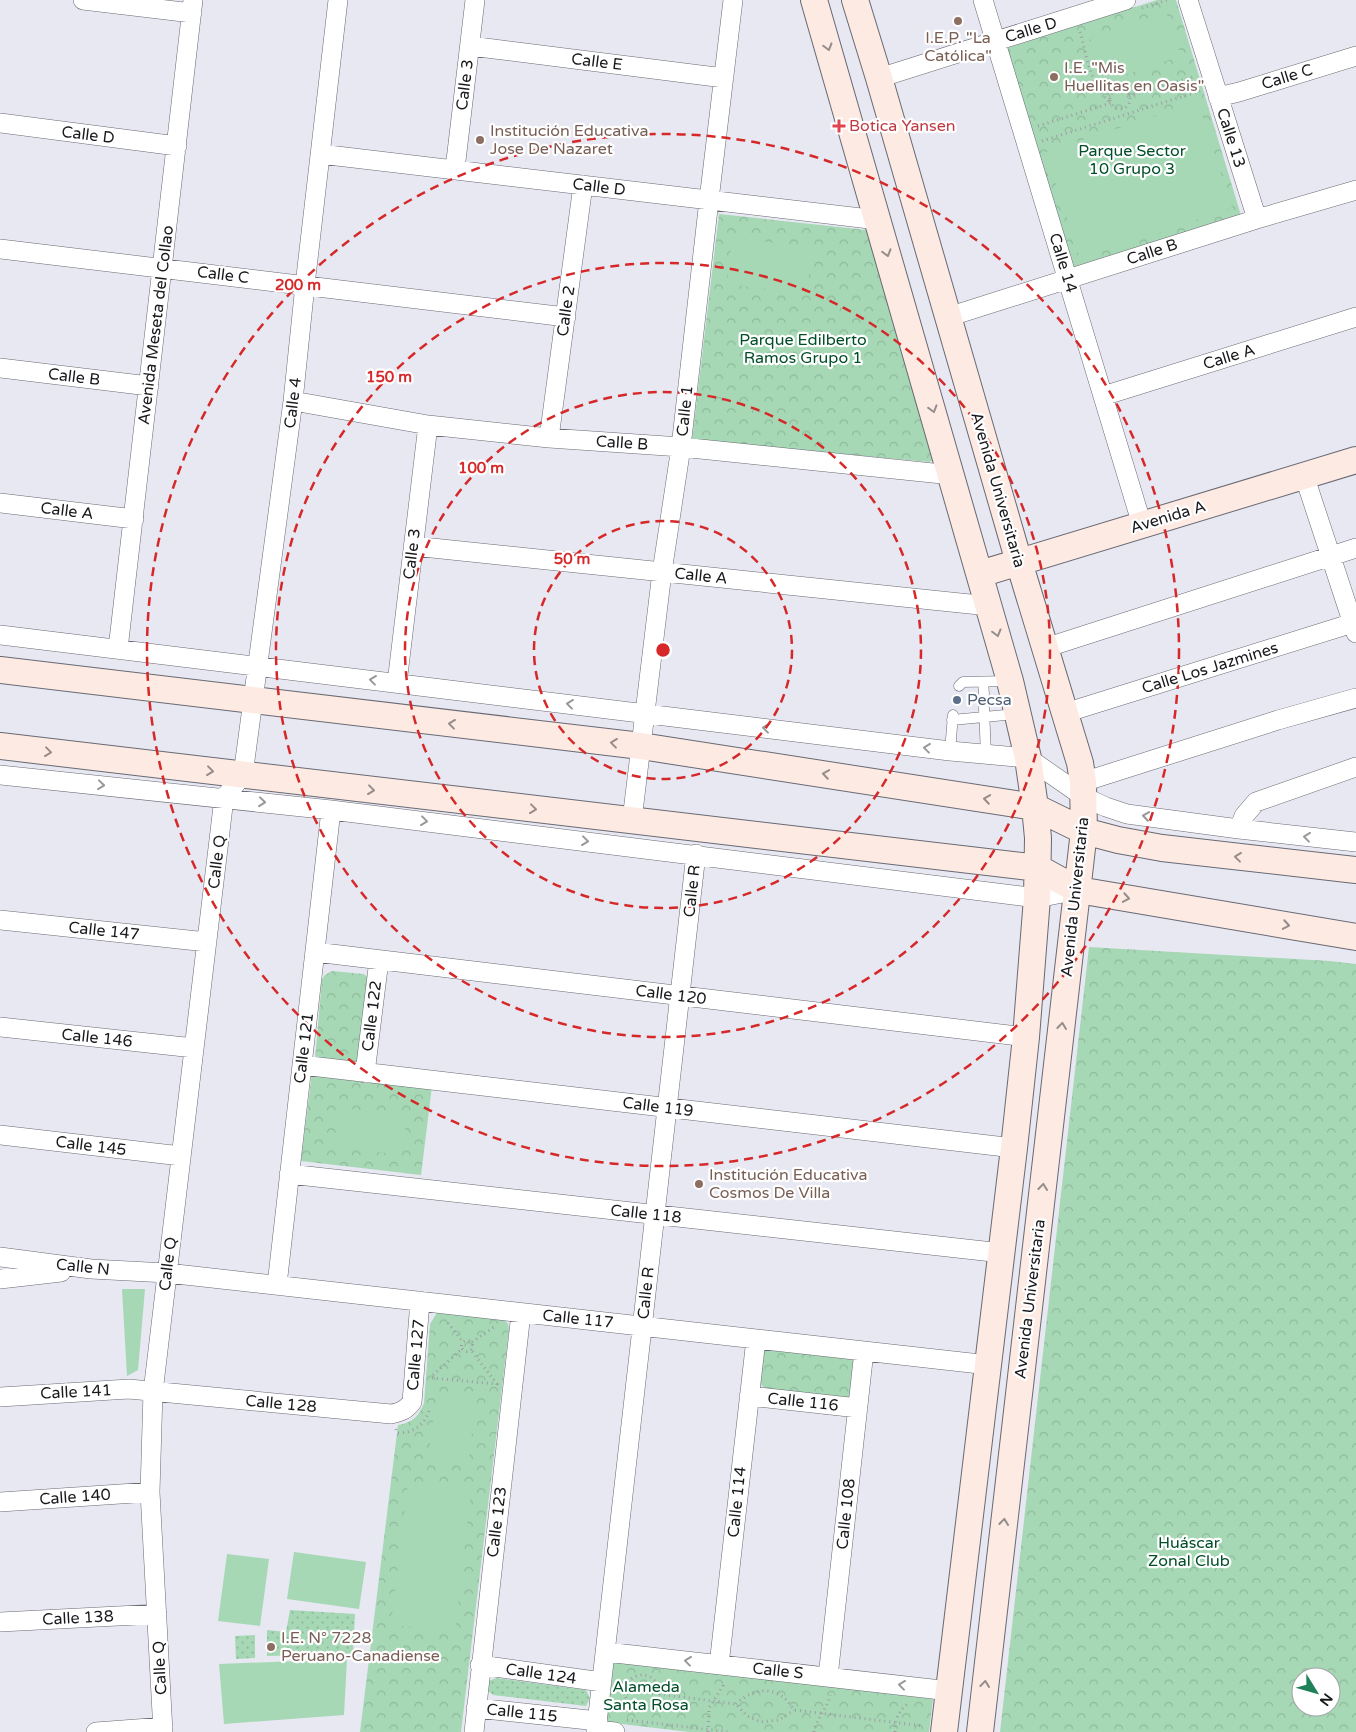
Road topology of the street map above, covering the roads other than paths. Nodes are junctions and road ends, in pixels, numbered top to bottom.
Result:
1 (83, 0) edge
2 (338, 0) edge
3 (475, 0) edge
4 (733, 0) edge
5 (814, 0) edge
6 (855, 0) edge
7 (983, 0) edge
8 (1188, 0) edge
9 (1133, 4) edge
10 (192, 6) edge
11 (996, 41) junction
12 (470, 46) junction
13 (1356, 56) edge
14 (724, 78) junction
15 (879, 78) junction
16 (1218, 97) junction
17 (0, 123) edge
18 (177, 146) junction
19 (320, 154) junction
20 (455, 169) junction
21 (583, 185) junction
22 (1356, 190) edge
23 (708, 200) junction
24 (1257, 219) junction
25 (878, 220) junction
26 (0, 249) edge
27 (162, 268) junction
28 (1068, 279) junction
29 (305, 285) junction
30 (948, 316) junction
31 (566, 317) junction
32 (1356, 317) edge
33 (0, 368) edge
34 (149, 386) junction
35 (1103, 396) junction
36 (293, 401) junction
37 (428, 425) junction
38 (549, 438) junction
39 (681, 446) junction
40 (1356, 460) edge
41 (952, 475) junction
42 (1304, 475) junction
43 (0, 503) edge
44 (134, 519) junction
45 (1142, 525) junction
46 (413, 546) junction
47 (1356, 548) edge
48 (1331, 556) junction
49 (1019, 562) junction
50 (662, 572) junction
51 (980, 574) junction
52 (989, 606) junction
53 (1355, 626) edge
54 (0, 635) edge
55 (1045, 648) junction
56 (118, 649) junction
57 (257, 666) junction
58 (0, 670) edge
59 (1010, 681) junction
60 (983, 682) junction
61 (397, 683) junction
62 (959, 686) dead end
63 (984, 694) dead end
64 (1356, 698) edge
65 (252, 700) junction
66 (645, 713) junction
67 (984, 713) junction
68 (1065, 713) junction
69 (1017, 714) junction
70 (0, 746) edge
71 (641, 746) junction
72 (950, 751) junction
73 (986, 754) junction
74 (1028, 758) junction
75 (1356, 767) edge
76 (0, 775) edge
77 (243, 775) junction
78 (1083, 790) junction
79 (224, 798) junction
80 (1035, 807) junction
81 (331, 810) junction
82 (632, 820) junction
83 (1239, 829) junction
84 (1084, 831) junction
85 (1356, 842) edge
86 (696, 854) junction
87 (1038, 868) junction
88 (1356, 870) edge
89 (1078, 890) junction
90 (1037, 898) junction
91 (0, 920) edge
92 (1356, 937) edge
93 (207, 942) junction
94 (315, 952) junction
95 (379, 960) junction
96 (680, 996) junction
97 (0, 1027) edge
98 (1026, 1037) junction
99 (194, 1048) junction
100 (302, 1065) junction
101 (365, 1073) junction
102 (668, 1108) junction
103 (0, 1135) edge
104 (1014, 1148) junction
105 (181, 1156) junction
106 (289, 1174) junction
107 (655, 1215) junction
108 (1002, 1253) junction
109 (0, 1257) edge
110 (91, 1269) junction
111 (167, 1273) junction
112 (0, 1279) edge
113 (277, 1285) junction
114 (420, 1301) junction
115 (521, 1313) junction
116 (643, 1326) junction
117 (756, 1339) junction
118 (864, 1351) junction
119 (989, 1365) junction
120 (153, 1392) junction
121 (749, 1396) junction
122 (0, 1397) edge
123 (858, 1408) junction
124 (400, 1411) joint
125 (150, 1492) junction
126 (0, 1502) edge
127 (157, 1614) junction
128 (0, 1622) edge
129 (606, 1652) junction
130 (480, 1665) junction
131 (719, 1665) junction
132 (828, 1677) junction
133 (602, 1682) junction
134 (950, 1691) junction
135 (476, 1708) junction
136 (605, 1727) edge
137 (163, 1730) edge
138 (96, 1732) edge
139 (474, 1732) edge
140 (944, 1732) edge
141 (980, 1732) edge

1 - 10 street
2 - 19 street, Calle 4
3 - 12 street, Calle 3
4 - 14 street, Calle 1
5 -> 25 street, Avenida Universitaria
6 - 15 street, Avenida Universitaria
7 - 11 street, Calle 14
8 - 16 street, Calle 13
9 - 11 street, Calle D
10 - 18 street, Avenida Meseta del Collao
11 - 15 street, Calle D
11 - 28 street, Calle 14
12 - 14 street, Calle E
12 - 20 street, Calle 3
13 - 16 street, Calle C
14 - 23 street, Calle 1
15 - 30 street, Avenida Universitaria
16 - 24 street, Calle 13
17 - 18 street, Calle D
18 - 27 street, Avenida Meseta del Collao
19 - 20 street, Calle D
19 - 29 street, Calle 4
20 - 21 street, Calle D
21 - 23 street, Calle D
21 - 31 street, Calle 2
22 - 24 street, Calle B
23 - 25 street, Calle D
23 - 39 street, Calle 1
24 - 28 street, Calle B
25 -> 41 street, Avenida Universitaria
26 - 27 street, Calle C
27 - 29 street, Calle C
27 - 34 street, Avenida Meseta del Collao
28 - 30 street, Calle B
28 - 35 street, Calle 14
29 - 31 street, Calle C
29 - 36 street, Calle 4
30 - 49 street, Avenida Universitaria
31 - 38 street, Calle 2
32 - 35 street, Calle A
33 - 34 street, Calle B
34 - 44 street, Avenida Meseta del Collao
35 - 45 street, Calle 14
36 - 37 street, Calle B
36 - 57 street, Calle 4
37 - 38 street, Calle B
37 - 46 street, Calle 3
38 - 39 street, Calle B
39 - 41 street, Calle B
39 - 50 street, Calle 1
40 - 42 street, Avenida A
41 - 51 street, Avenida Universitaria
42 - 45 street, Avenida A
42 - 48 street
43 - 44 street, Calle A
44 - 56 street, Avenida Meseta del Collao
45 - 49 street, Avenida A
46 - 50 street, Calle A
46 - 61 street, Calle 3
47 - 48 street
48 - 53 street
48 - 55 street
49 - 51 street, Avenida A
49 - 55 street, Avenida Universitaria
50 - 52 street, Calle A
50 - 66 street, Calle 1
51 - 52 street, Avenida Universitaria
52 -> 59 street, Avenida Universitaria
53 - 68 street, Calle Los Jazmines
54 - 56 street
55 - 68 street, Avenida Universitaria
56 - 57 street
61 -> 57 street
57 - 65 street, Calle 4
58 - 65 street
59 - 60 lane
59 - 69 street, Avenida Universitaria
60 - 62 lane
60 - 63 lane
66 -> 61 street
64 - 78 street
71 -> 65 street
65 - 77 street, Calle 4
66 - 71 street, Calle 1
72 -> 66 street
67 - 69 lane
67 - 72 lane
67 - 73 lane
68 - 78 street, Avenida Universitaria
69 - 74 street, Avenida Universitaria
70 -> 77 street
80 -> 71 street
71 - 82 street, Calle 1
72 - 73 street
73 - 74 street
74 - 78 street
74 - 80 street, Avenida Universitaria
75 - 83 street
76 -> 79 street
77 - 79 street
77 -> 82 street
83 -> 78 street
78 - 84 street, Avenida Universitaria
79 -> 81 street
79 - 93 street, Calle Q
80 - 84 street
80 - 87 street, Avenida Universitaria
81 -> 86 street
81 - 94 street, Calle 121
82 - 87 street
85 -> 83 street
88 -> 84 street
84 - 89 street, Avenida Universitaria
86 - 90 street
86 - 96 street, Calle R
87 - 89 street
87 - 90 street, Avenida Universitaria
89 - 90 street
89 -> 92 street
141 -> 89 street, Avenida Universitaria
90 - 98 street, Avenida Universitaria
91 - 93 street, Calle 147
93 - 99 street, Calle Q
94 - 95 street, Calle 120
94 - 100 street, Calle 121
95 - 96 street, Calle 120
95 - 101 street, Calle 122
96 - 98 street, Calle 120
96 - 102 street, Calle R
97 - 99 street, Calle 146
98 - 104 street, Avenida Universitaria
99 - 105 street, Calle Q
100 - 101 street, Calle 119
100 - 106 street, Calle 121
101 - 102 street, Calle 119
102 - 104 street, Calle 119
102 - 107 street, Calle R
103 - 105 street, Calle 145
104 - 108 street, Avenida Universitaria
105 - 111 street, Calle Q
106 - 107 street, Calle 118
106 - 113 street, Calle 121
107 - 108 street, Calle 118
107 - 116 street, Calle R
108 - 119 street, Avenida Universitaria
109 - 110 street, Calle N
110 - 111 street, Calle N
110 - 112 street
111 - 113 street, Calle 117
111 - 120 street, Calle Q
113 - 114 street, Calle 117
114 - 115 street, Calle 117
114 - 124 street, Calle 127
115 - 116 street, Calle 117
115 - 130 street, Calle 123
116 - 117 street, Calle 117
116 - 129 street, Calle R
117 - 118 street, Calle 117
117 - 121 street, Calle 114
118 - 119 street, Calle 117
118 - 123 street, Calle 108
119 - 134 street, Avenida Universitaria
120 - 122 street, Calle 141
120 - 124 street, Calle 128
120 - 125 street, Calle Q
121 - 123 street, Calle 116
121 - 131 street, Calle 114
123 - 132 street, Calle 108
125 - 126 street, Calle 140
125 - 127 street, Calle Q
127 - 128 street, Calle 138
127 - 137 street, Calle Q
131 -> 129 street, Calle S
129 - 133 street, Calle R
130 - 133 street, Calle 124
130 - 135 street, Calle 123
131 - 132 street, Calle S
134 -> 132 street, Calle S
133 - 136 street, Calle R
134 - 140 street, Avenida Universitaria
135 - 136 street, Calle 115
135 - 139 street, Calle 123
137 - 138 street

